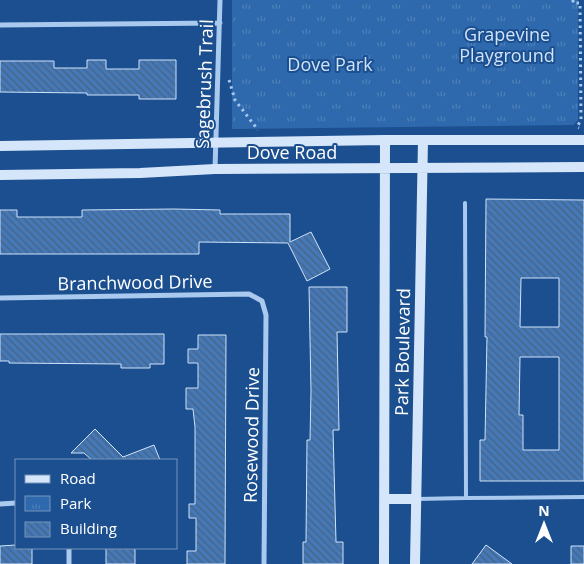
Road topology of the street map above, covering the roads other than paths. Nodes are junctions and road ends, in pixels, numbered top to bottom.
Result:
1 (220, 0) edge
2 (220, 23) junction
3 (0, 25) edge
4 (385, 140) junction
5 (423, 140) junction
6 (584, 140) edge
7 (214, 143) junction
8 (0, 146) edge
9 (385, 167) junction
10 (423, 167) junction
11 (584, 167) edge
12 (215, 169) junction
13 (0, 175) edge
14 (465, 203) dead end
15 (0, 298) edge
16 (265, 307) joint
17 (584, 497) edge
18 (466, 498) junction
19 (385, 499) junction
20 (415, 499) junction
21 (15, 503) edge
22 (0, 504) edge
23 (69, 549) edge
24 (68, 564) edge
25 (264, 564) edge
26 (384, 564) edge
27 (415, 564) edge

1 - 2 street, Sagebrush Trail
2 - 3 street
2 - 7 street, Sagebrush Trail
4 - 5 main road, Dove Road
4 - 7 main road, Dove Road
4 - 9 main road, Park Boulevard
5 - 6 main road, Dove Road
5 - 10 main road, Park Boulevard
7 - 8 main road, Dove Road
7 - 12 street, Sagebrush Trail
9 - 10 main road, Dove Road
9 - 12 main road, Dove Road
9 - 19 main road, Park Boulevard
10 - 11 main road, Dove Road
10 - 20 main road, Park Boulevard
12 - 13 main road, Dove Road
14 - 18 lane
15 - 16 street, Branchwood Drive
16 - 25 street, Rosewood Drive
17 - 18 lane
18 - 20 lane
19 - 20 main road
19 - 26 main road, Park Boulevard
20 - 27 main road, Park Boulevard
21 - 22 street
23 - 24 street

